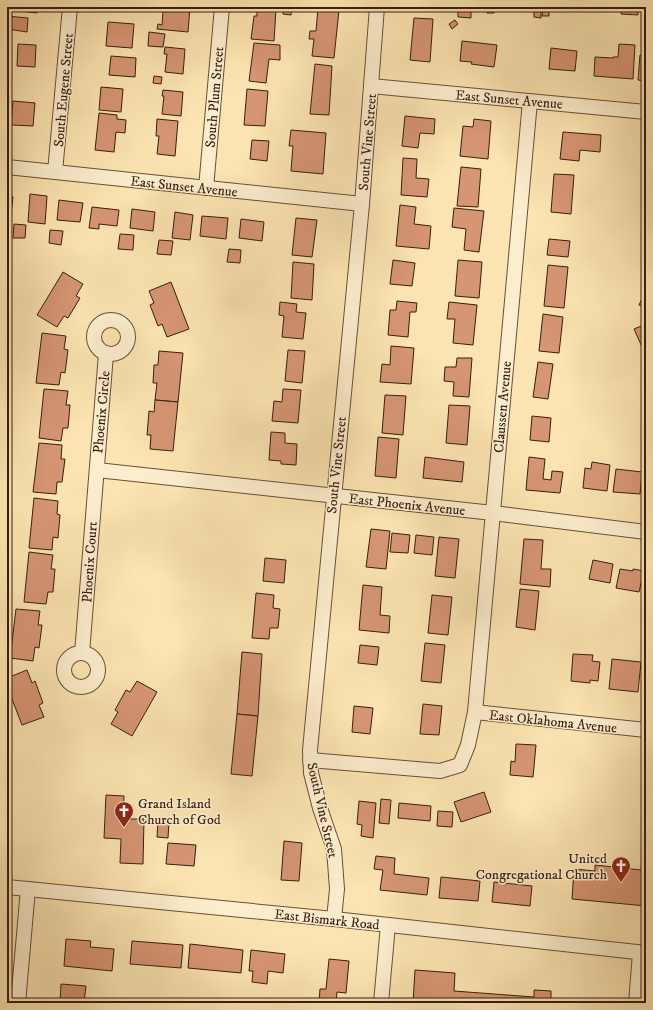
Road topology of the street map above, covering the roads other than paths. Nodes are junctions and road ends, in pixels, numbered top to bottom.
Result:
1 (70, 7) edge
2 (222, 7) edge
3 (378, 7) edge
4 (371, 86) junction
5 (530, 101) junction
6 (646, 112) edge
7 (7, 167) edge
8 (55, 172) junction
9 (206, 188) junction
10 (362, 204) junction
11 (106, 354) dead end
12 (97, 470) junction
13 (333, 496) junction
14 (493, 513) junction
15 (646, 532) edge
16 (82, 653) dead end
17 (475, 712) junction
18 (646, 730) edge
19 (310, 760) junction
20 (7, 887) edge
21 (28, 889) junction
22 (334, 919) junction
23 (388, 925) junction
24 (643, 953) edge
25 (18, 1003) edge
26 (380, 1003) edge
27 (636, 1003) edge

1 - 8 street, South Eugene Street
2 - 9 street, South Plum Street
3 - 4 street, South Vine Street
4 - 5 street, East Sunset Avenue
4 - 10 street, South Vine Street
5 - 6 street, East Sunset Avenue
5 - 14 street, Claussen Avenue
7 - 8 street, East Sunset Avenue
8 - 9 street, East Sunset Avenue
9 - 10 street, East Sunset Avenue
10 - 13 street, South Vine Street
11 - 12 street, Phoenix Circle
12 - 13 street, East Phoenix Avenue
12 - 16 street, Phoenix Court
13 - 14 street, East Phoenix Avenue
13 - 19 street, South Vine Street
14 - 15 street, East Phoenix Avenue
14 - 17 street, Claussen Avenue
17 - 18 street, East Oklahoma Avenue
17 - 19 street, East Oklahoma Avenue
19 - 22 street, South Vine Street
20 - 21 street, East Bismark Road
21 - 22 street, East Bismark Road
21 - 25 street
22 - 23 street, East Bismark Road
23 - 24 street, East Bismark Road
23 - 26 street
24 - 27 street

